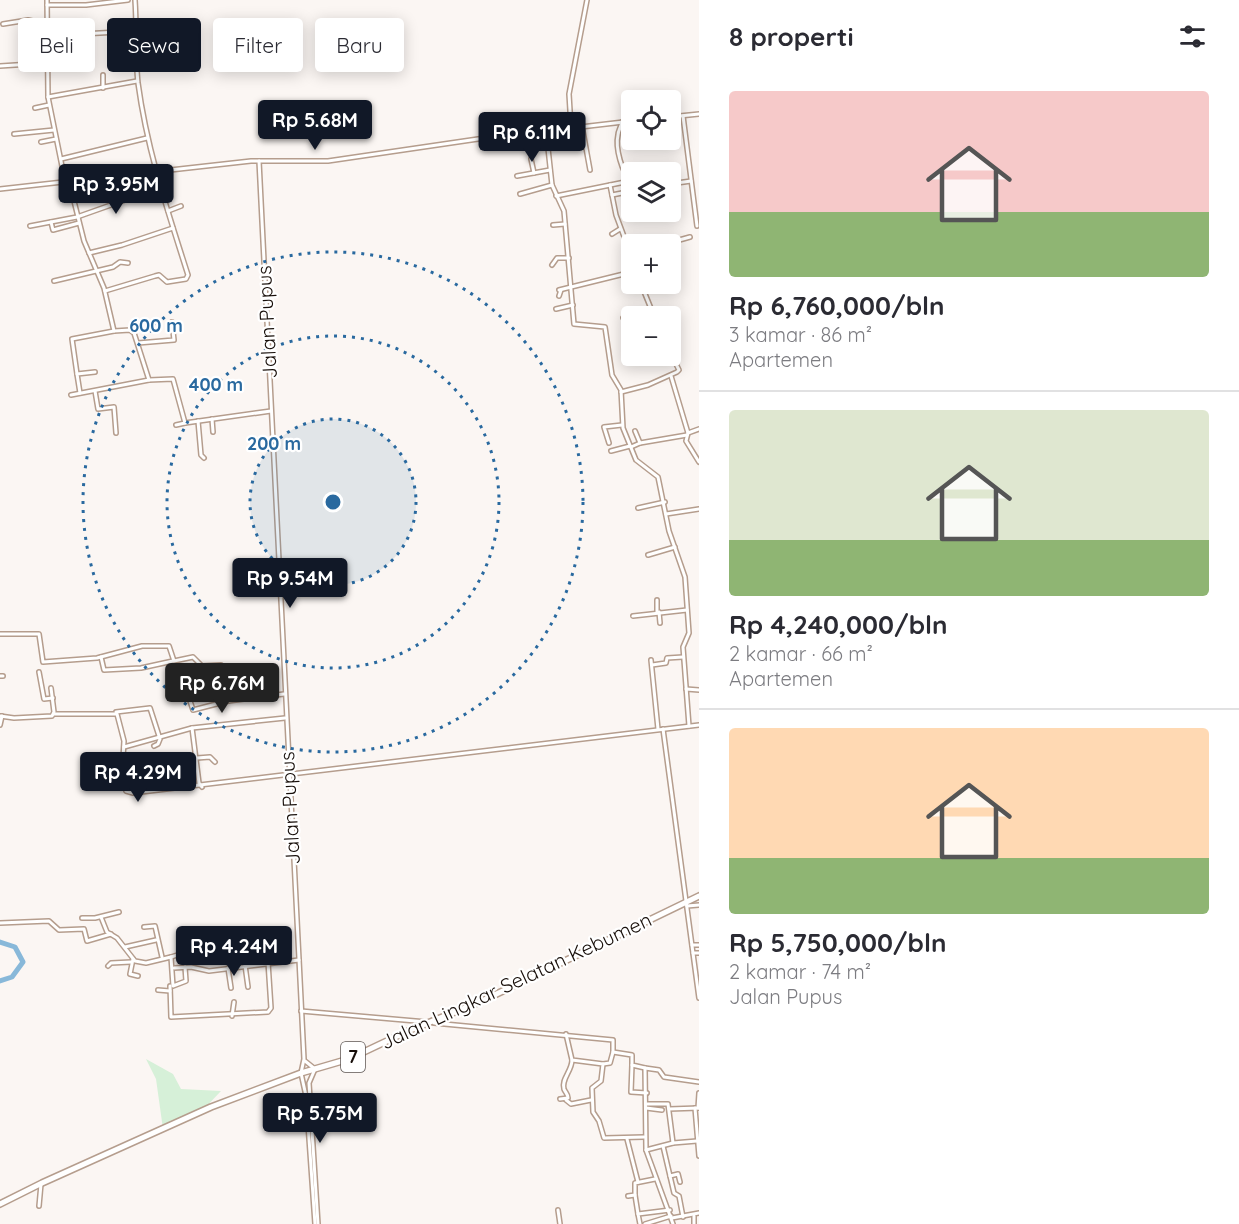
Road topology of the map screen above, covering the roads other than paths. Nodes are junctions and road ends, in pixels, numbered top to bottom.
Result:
1 (47, 0) edge
2 (128, 0) edge
3 (135, 0) edge
4 (587, 0) edge
5 (47, 5) junction
6 (46, 18) edge
7 (136, 18) edge
8 (18, 22) edge
9 (3, 24) dead end
10 (18, 65) edge
11 (0, 66) edge
12 (47, 72) edge
13 (138, 72) edge
14 (102, 75) dead end
15 (138, 81) junction
16 (103, 88) junction
17 (48, 97) junction
18 (49, 105) junction
19 (35, 108) dead end
20 (699, 114) edge
21 (683, 116) joint
22 (621, 122) edge
23 (621, 124) edge
24 (582, 126) junction
25 (571, 127) junction
26 (54, 130) junction
27 (546, 130) junction
28 (14, 134) dead end
29 (147, 138) junction
30 (56, 140) junction
31 (41, 142) dead end
32 (61, 159) junction
33 (531, 159) dead end
34 (259, 161) junction
35 (622, 162) edge
36 (550, 170) junction
37 (590, 170) dead end
38 (155, 172) junction
39 (534, 173) junction
40 (517, 176) dead end
41 (67, 181) junction
42 (691, 181) junction
43 (681, 182) edge
44 (621, 183) edge
45 (552, 185) junction
46 (610, 185) junction
47 (0, 189) edge
48 (621, 193) edge
49 (520, 194) dead end
50 (612, 195) junction
51 (556, 196) junction
52 (125, 200) dead end
53 (181, 206) dead end
54 (168, 211) junction
55 (77, 217) junction
56 (51, 222) junction
57 (78, 223) junction
58 (565, 224) junction
59 (553, 225) dead end
60 (30, 226) dead end
61 (697, 226) dead end
62 (172, 228) junction
63 (620, 229) junction
64 (612, 234) dead end
65 (622, 234) edge
66 (690, 237) dead end
67 (681, 239) edge
68 (89, 253) junction
69 (568, 258) junction
70 (128, 263) dead end
71 (552, 265) dead end
72 (96, 269) junction
73 (621, 275) edge
74 (54, 281) dead end
75 (572, 288) junction
76 (105, 291) junction
77 (558, 296) dead end
78 (573, 305) junction
79 (556, 309) dead end
80 (172, 322) dead end
81 (114, 331) junction
82 (138, 343) junction
83 (677, 366) edge
84 (95, 372) dead end
85 (77, 374) junction
86 (671, 376) junction
87 (149, 380) junction
88 (95, 391) junction
89 (621, 392) junction
90 (80, 393) junction
91 (71, 395) dead end
92 (271, 411) junction
93 (212, 419) junction
94 (198, 421) junction
95 (185, 423) junction
96 (176, 425) dead end
97 (622, 425) junction
98 (699, 429) edge
99 (635, 431) dead end
100 (213, 432) dead end
101 (116, 433) dead end
102 (688, 434) junction
103 (609, 443) dead end
104 (640, 443) junction
105 (631, 446) junction
106 (611, 451) dead end
107 (204, 458) dead end
108 (699, 462) edge
109 (665, 501) junction
110 (638, 508) dead end
111 (699, 509) edge
112 (666, 513) junction
113 (675, 547) junction
114 (648, 555) dead end
115 (657, 600) dead end
116 (687, 610) junction
117 (658, 612) junction
118 (633, 616) dead end
119 (660, 623) dead end
120 (0, 634) edge
121 (101, 657) junction
122 (683, 657) junction
123 (651, 660) dead end
124 (173, 661) junction
125 (652, 665) junction
126 (39, 672) dead end
127 (181, 683) dead end
128 (51, 688) dead end
129 (686, 689) junction
130 (699, 690) edge
131 (284, 694) junction
132 (53, 698) junction
133 (228, 701) junction
134 (114, 713) junction
135 (54, 714) junction
136 (1, 716) edge
137 (285, 718) junction
138 (699, 724) edge
139 (0, 726) edge
140 (689, 726) junction
141 (192, 728) junction
142 (658, 729) junction
143 (663, 729) junction
144 (160, 739) junction
145 (154, 746) dead end
146 (124, 747) junction
147 (197, 758) junction
148 (214, 762) dead end
149 (122, 764) junction
150 (141, 769) dead end
151 (288, 776) junction
152 (201, 787) junction
153 (699, 896) edge
154 (687, 904) junction
155 (699, 905) edge
156 (119, 912) dead end
157 (101, 917) junction
158 (81, 918) dead end
159 (0, 923) edge
160 (144, 927) dead end
161 (193, 932) dead end
162 (209, 933) dead end
163 (111, 934) junction
164 (241, 936) junction
165 (156, 940) junction
166 (692, 945) junction
167 (699, 945) edge
168 (125, 947) junction
169 (195, 950) junction
170 (693, 953) junction
171 (699, 953) edge
172 (196, 956) dead end
173 (162, 957) junction
174 (171, 957) junction
175 (299, 960) junction
176 (132, 961) junction
177 (268, 962) junction
178 (245, 965) junction
179 (108, 966) dead end
180 (174, 968) junction
181 (185, 968) junction
182 (228, 968) junction
183 (138, 976) dead end
184 (171, 986) junction
185 (248, 987) dead end
186 (231, 988) dead end
187 (698, 989) edge
188 (159, 990) dead end
189 (170, 991) junction
190 (699, 998) edge
191 (234, 1002) dead end
192 (301, 1011) junction
193 (232, 1016) junction
194 (428, 1022) junction
195 (566, 1034) junction
196 (613, 1052) junction
197 (304, 1059) junction
198 (572, 1060) junction
199 (603, 1064) junction
200 (632, 1065) junction
201 (645, 1068) junction
202 (315, 1069) junction
203 (301, 1072) junction
204 (699, 1082) edge
205 (646, 1093) junction
206 (699, 1093) edge
207 (561, 1099) dead end
208 (566, 1099) junction
209 (591, 1100) junction
210 (646, 1106) junction
211 (698, 1108) edge
212 (669, 1109) junction
213 (662, 1110) dead end
214 (644, 1137) junction
215 (627, 1139) junction
216 (697, 1141) junction
217 (673, 1143) junction
218 (663, 1146) junction
219 (646, 1150) junction
220 (698, 1150) edge
221 (699, 1156) edge
222 (670, 1176) junction
223 (656, 1179) junction
224 (42, 1182) junction
225 (638, 1182) junction
226 (680, 1182) dead end
227 (635, 1195) junction
228 (628, 1196) dead end
229 (0, 1204) edge
230 (39, 1206) dead end
231 (558, 1210) dead end
232 (670, 1210) junction
233 (699, 1213) edge
234 (638, 1214) junction
235 (694, 1216) junction
236 (672, 1217) junction
237 (683, 1217) junction
238 (662, 1219) junction
239 (317, 1224) edge
240 (560, 1224) edge
241 (640, 1224) edge
242 (645, 1224) edge
243 (663, 1224) edge
244 (673, 1224) edge
245 (694, 1224) edge

1 - 5 street
2 - 5 street
3 - 7 street
4 - 25 street
5 - 6 street
8 - 9 street
10 - 11 street
12 - 17 street
13 - 15 street
14 - 16 street
15 - 16 street
15 - 29 street
16 - 17 street
17 - 18 street
18 - 19 street
18 - 26 street
20 - 21 street
21 - 42 street
22 - 24 street
23 - 35 street
24 - 25 street
24 - 37 street
25 - 27 street
26 - 28 street
26 - 30 street
27 - 34 street
27 - 36 street
29 - 32 street
29 - 38 street
30 - 31 street
30 - 32 street
32 - 41 street
33 - 39 street
34 - 38 street
34 - 92 street, Jalan Pupus
36 - 39 street
36 - 45 street
38 - 41 street
38 - 54 street
39 - 40 street
41 - 47 street
41 - 55 street
42 - 43 street
42 - 61 street
44 - 46 street
45 - 49 street
45 - 51 street
46 - 50 street
46 - 51 street
48 - 50 street
50 - 63 street
51 - 58 street
52 - 55 street
53 - 54 street
54 - 62 street
55 - 56 street
55 - 57 street
56 - 57 street
56 - 60 street
57 - 68 street
58 - 59 street
58 - 69 street
62 - 68 street
62 - 76 street
63 - 64 street
63 - 65 street
66 - 67 street
68 - 72 street
69 - 71 street
69 - 75 street
70 - 72 street
72 - 74 street
72 - 76 street
73 - 75 street
75 - 77 street
75 - 78 street
76 - 81 street
78 - 79 street
78 - 89 street
80 - 82 street
81 - 82 street
81 - 85 street
82 - 87 street
83 - 86 street
84 - 85 street
85 - 90 street
86 - 89 street
86 - 102 street
87 - 88 street
87 - 95 street
88 - 90 street
88 - 101 street
89 - 97 street
90 - 91 street
92 - 93 street
92 - 131 street, Jalan Pupus
93 - 94 street
93 - 100 street
94 - 95 street
94 - 107 street
95 - 96 street
97 - 103 street
97 - 105 street
98 - 102 street
99 - 104 street
102 - 104 street
102 - 108 street
104 - 105 street
105 - 106 street
105 - 109 street
109 - 110 street
109 - 112 street
111 - 112 street
112 - 113 street
113 - 114 street
113 - 116 street
115 - 117 street
116 - 117 street
116 - 122 street
117 - 118 street
117 - 119 street
120 - 121 street
121 - 124 street
121 - 124 street
122 - 125 street
122 - 129 street
123 - 125 street
124 - 133 street
125 - 142 street
126 - 132 street
127 - 133 street
128 - 132 street
129 - 130 street
129 - 140 street
131 - 133 street
131 - 137 street, Jalan Pupus
132 - 135 street
134 - 135 street
134 - 144 street
134 - 146 street
135 - 136 street
136 - 139 street
137 - 141 street
137 - 151 street, Jalan Pupus
138 - 140 street
140 - 143 street
141 - 144 street
141 - 147 street
142 - 143 street
142 - 151 street
143 - 154 street
144 - 145 street
144 - 146 street
146 - 149 street
147 - 148 street
147 - 152 street
149 - 150 street
149 - 152 street
151 - 152 street
151 - 175 street, Jalan Pupus
153 - 154 highway, Jalan Lingkar Selatan Kebumen / 7
154 - 155 street
154 - 166 street
154 - 194 highway, Jalan Lingkar Selatan Kebumen / 7
156 - 157 street
157 - 158 street
157 - 163 street
159 - 163 street
160 - 165 street
161 - 169 street
162 - 164 street
163 - 168 street
164 - 169 street
164 - 178 street
165 - 168 street
165 - 173 street
166 - 167 street
166 - 170 street
168 - 176 street
169 - 172 street
169 - 174 street
170 - 171 street
170 - 187 street
173 - 174 street
173 - 176 street
174 - 180 street
175 - 177 street
175 - 192 street, Jalan Pupus
176 - 179 street
176 - 183 street
177 - 178 street
177 - 193 street
178 - 182 street
178 - 185 street
180 - 181 street
180 - 184 street
181 - 182 street
181 - 184 street
182 - 186 street
184 - 189 street
187 - 190 street
188 - 189 street
189 - 193 street
191 - 193 street
192 - 194 street
192 - 197 street, Jalan Pupus
194 - 195 street
194 - 202 highway, Jalan Lingkar Selatan Kebumen / 7
195 - 196 street
195 - 198 street
196 - 199 street
196 - 200 street
197 - 202 street
197 - 203 street, Jalan Pupus
198 - 199 street
198 - 208 street
199 - 209 street
200 - 201 street
200 - 205 street
201 - 204 street
201 - 205 street
202 - 203 highway, Jalan Lingkar Selatan Kebumen / 7
202 - 239 street, Jalan Pupus
203 - 224 highway, Jalan Lingkar Selatan Kebumen / 7
203 - 239 street, Jalan Pupus
205 - 210 street
206 - 211 street
207 - 208 street
208 - 209 street
209 - 215 street
210 - 212 street
210 - 213 street
210 - 214 street
211 - 212 street
211 - 216 street
212 - 217 street
214 - 215 street
214 - 219 street
215 - 225 street
216 - 217 street
216 - 220 street
217 - 218 street
218 - 219 street
218 - 222 street
219 - 223 street
220 - 221 street
222 - 226 street
222 - 237 street
223 - 225 street
223 - 232 street
224 - 229 highway, Jalan Lingkar Selatan Kebumen / 7
224 - 230 street
225 - 227 street
227 - 228 street
227 - 234 street
231 - 240 street
232 - 234 street
232 - 236 street
233 - 235 street
234 - 241 street
235 - 237 street
235 - 245 street
236 - 237 street
236 - 238 street
236 - 244 street
238 - 242 street
238 - 243 street

